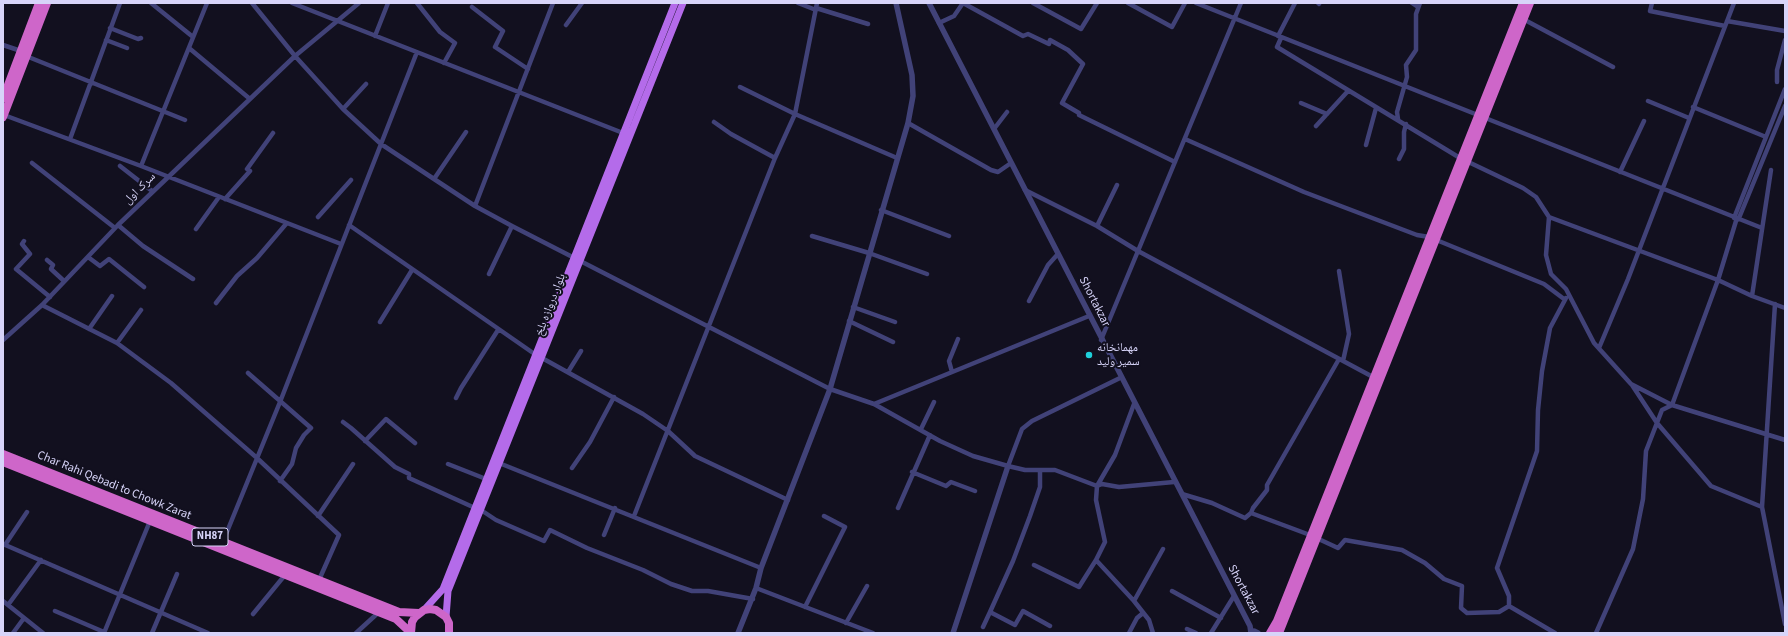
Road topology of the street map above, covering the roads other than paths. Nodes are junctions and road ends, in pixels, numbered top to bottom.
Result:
1 (40, 3) edge
2 (47, 3) edge
3 (120, 3) edge
4 (151, 3) edge
5 (207, 3) edge
6 (252, 3) edge
7 (292, 3) edge
8 (359, 3) edge
9 (388, 3) edge
10 (417, 3) edge
11 (554, 3) edge
12 (582, 3) edge
13 (675, 3) edge
14 (683, 3) edge
15 (798, 3) edge
16 (896, 3) edge
17 (929, 3) edge
18 (963, 3) edge
19 (1033, 3) edge
20 (1097, 3) edge
21 (1128, 3) edge
22 (1185, 3) edge
23 (1196, 3) edge
24 (1241, 3) edge
25 (1295, 3) edge
26 (1412, 3) edge
27 (1523, 3) edge
28 (1530, 3) edge
29 (1652, 3) edge
30 (1734, 3) edge
31 (1419, 5) edge
32 (472, 7) dead end
33 (816, 7) edge
34 (1234, 19) junction
35 (1523, 19) junction
36 (338, 21) junction
37 (1727, 21) junction
38 (939, 23) junction
39 (566, 24) dead end
40 (868, 24) dead end
41 (1725, 26) junction
42 (110, 28) junction
43 (1785, 31) edge
44 (375, 36) junction
45 (193, 37) junction
46 (1280, 37) junction
47 (141, 38) dead end
48 (106, 40) junction
49 (1785, 40) edge
50 (3, 45) edge
51 (127, 48) dead end
52 (189, 48) junction
53 (417, 52) junction
54 (23, 54) junction
55 (295, 56) junction
56 (444, 63) junction
57 (1613, 67) dead end
58 (528, 69) junction
59 (90, 82) junction
60 (1777, 82) dead end
61 (366, 84) dead end
62 (740, 87) dead end
63 (1403, 87) junction
64 (1785, 88) edge
65 (1348, 90) junction
66 (519, 93) junction
67 (3, 98) edge
68 (250, 99) junction
69 (1648, 101) dead end
70 (1300, 103) dead end
71 (1693, 107) junction
72 (1376, 108) junction
73 (343, 109) junction
74 (1784, 109) edge
75 (163, 112) junction
76 (1007, 112) dead end
77 (795, 114) junction
78 (1327, 114) junction
79 (1481, 115) junction
80 (3, 116) edge
81 (1689, 118) junction
82 (185, 120) dead end
83 (1398, 120) junction
84 (1644, 121) dead end
85 (714, 122) dead end
86 (908, 123) junction
87 (1406, 124) junction
88 (1316, 126) dead end
89 (994, 129) junction
90 (466, 132) dead end
91 (273, 133) dead end
92 (622, 133) junction
93 (1766, 137) junction
94 (70, 138) junction
95 (1185, 139) junction
96 (381, 144) junction
97 (1366, 145) dead end
98 (775, 158) junction
99 (897, 158) junction
100 (1399, 159) dead end
101 (1463, 159) junction
102 (1175, 162) junction
103 (32, 163) dead end
104 (1011, 163) junction
105 (120, 166) dead end
106 (141, 166) junction
107 (1771, 170) dead end
108 (1620, 172) junction
109 (167, 177) junction
110 (434, 179) junction
111 (351, 180) dead end
112 (1117, 185) dead end
113 (1662, 189) junction
114 (1025, 190) junction
115 (152, 191) junction
116 (219, 197) junction
117 (225, 199) junction
118 (475, 206) junction
119 (882, 210) junction
120 (318, 217) dead end
121 (1549, 217) junction
122 (1736, 218) junction
123 (286, 224) junction
124 (349, 225) junction
125 (512, 226) junction
126 (1097, 226) junction
127 (117, 227) junction
128 (1762, 228) junction
129 (196, 229) dead end
130 (812, 236) dead end
131 (949, 236) dead end
132 (1432, 238) junction
133 (24, 241) dead end
134 (341, 244) junction
135 (1638, 250) junction
136 (1138, 251) junction
137 (869, 253) junction
138 (1057, 254) junction
139 (88, 257) junction
140 (577, 259) junction
141 (47, 260) dead end
142 (412, 270) junction
143 (1339, 271) dead end
144 (488, 274) dead end
145 (927, 274) dead end
146 (193, 279) dead end
147 (1718, 280) junction
148 (64, 282) junction
149 (144, 287) dead end
150 (112, 296) dead end
151 (1569, 296) junction
152 (1752, 296) junction
153 (50, 297) junction
154 (1564, 299) junction
155 (1029, 301) dead end
156 (216, 303) dead end
157 (1775, 304) junction
158 (42, 305) junction
159 (853, 307) junction
160 (1785, 308) edge
161 (141, 310) dead end
162 (1089, 316) junction
163 (849, 321) junction
164 (380, 322) dead end
165 (895, 322) dead end
166 (708, 325) junction
167 (89, 329) junction
168 (498, 330) junction
169 (958, 339) dead end
170 (3, 340) edge
171 (1101, 340) junction
172 (893, 342) dead end
173 (116, 343) junction
174 (1599, 348) junction
175 (581, 351) dead end
176 (539, 356) junction
177 (1341, 360) junction
178 (568, 372) junction
179 (952, 372) junction
180 (248, 373) dead end
181 (1373, 377) junction
182 (1120, 378) junction
183 (1631, 384) junction
184 (830, 389) junction
185 (614, 397) junction
186 (456, 398) dead end
187 (280, 402) junction
188 (934, 402) dead end
189 (874, 404) junction
190 (1134, 404) junction
191 (1672, 406) junction
192 (343, 422) dead end
193 (1657, 422) junction
194 (921, 429) junction
195 (668, 431) junction
196 (1766, 433) junction
197 (930, 435) junction
198 (1785, 440) edge
199 (365, 441) junction
200 (415, 443) dead end
201 (3, 454) edge
202 (257, 458) junction
203 (3, 462) edge
204 (499, 463) junction
205 (353, 464) dead end
206 (448, 464) dead end
207 (1008, 466) junction
208 (572, 468) dead end
209 (1040, 471) junction
210 (912, 472) junction
211 (486, 479) junction
212 (280, 481) junction
213 (1174, 482) junction
214 (1097, 486) junction
215 (975, 491) dead end
216 (1180, 494) junction
217 (788, 500) junction
218 (1762, 507) junction
219 (615, 508) junction
220 (898, 508) dead end
221 (478, 509) junction
222 (28, 512) dead end
223 (1251, 513) junction
224 (318, 516) junction
225 (634, 516) junction
226 (824, 516) dead end
227 (150, 521) junction
228 (604, 535) dead end
229 (1314, 537) junction
230 (4, 545) edge
231 (221, 545) junction
232 (1163, 549) dead end
233 (41, 560) junction
234 (1096, 560) junction
235 (1034, 565) dead end
236 (760, 568) junction
237 (177, 574) dead end
238 (285, 575) junction
239 (319, 580) junction
240 (867, 586) dead end
241 (756, 588) junction
242 (1172, 591) dead end
243 (121, 594) junction
244 (1234, 596) junction
245 (753, 599) junction
246 (3, 601) edge
247 (1134, 601) junction
248 (8, 605) junction
249 (1509, 606) junction
250 (805, 607) junction
251 (55, 611) dead end
252 (421, 611) junction
253 (379, 612) junction
254 (990, 612) junction
255 (160, 613) junction
256 (1143, 613) junction
257 (254, 614) dead end
258 (446, 617) junction
259 (24, 618) junction
260 (1220, 618) junction
261 (846, 623) junction
262 (1785, 624) edge
263 (1050, 626) dead end
264 (983, 627) dead end
265 (1187, 628) dead end
266 (104, 632) edge
267 (451, 632) edge
268 (1254, 632) edge
269 (13, 633) edge
270 (43, 633) edge
271 (152, 633) edge
272 (208, 633) edge
273 (356, 633) edge
274 (411, 633) edge
275 (738, 633) edge
276 (873, 633) edge
277 (953, 633) edge
278 (1129, 633) edge
279 (1152, 633) edge
280 (1196, 633) edge
281 (1211, 633) edge
282 (1269, 633) edge
283 (1279, 633) edge
284 (1555, 633) edge
285 (1596, 633) edge

1 - 54 highway
2 - 54 highway
3 - 42 street
4 - 45 street
5 - 45 street
6 - 55 street
7 - 36 street
8 - 36 street, سرک اول
9 - 44 street
10 - 56 street
11 - 58 street
12 - 39 street
13 - 92 main road, بلوار دروازه بلخ
14 - 140 main road, بلوار دروازه بلخ
15 - 33 street
16 - 86 street
17 - 38 street, Shortakzar
18 - 38 street
18 - 102 street
19 - 20 street
21 - 22 street
23 - 34 street
24 - 34 street
25 - 46 street
26 - 31 street
27 - 79 highway
28 - 35 highway
29 - 41 street
30 - 37 street
31 - 63 street
32 - 58 street
33 - 40 street
33 - 77 street
34 - 46 street
34 - 95 street
35 - 57 street
35 - 79 highway
36 - 44 street
36 - 55 street, سرک اول
37 - 41 street
37 - 43 street
38 - 89 street, Shortakzar
41 - 71 street
42 - 47 street
42 - 48 street
44 - 53 street
45 - 52 street
46 - 63 street
46 - 65 street
48 - 51 street
48 - 59 street
49 - 60 street
50 - 54 street
52 - 68 street
52 - 75 street
53 - 56 street
53 - 96 street
54 - 59 street
54 - 67 highway
54 - 80 highway
55 - 68 street, سرک اول
55 - 73 street
56 - 66 street
58 - 66 street
59 - 75 street
59 - 94 street
61 - 73 street
62 - 77 street
63 - 79 street
63 - 83 street
64 - 93 street
65 - 72 street
65 - 78 street
66 - 92 street
66 - 118 street
68 - 109 street, سرک اول
69 - 81 street
70 - 78 street
71 - 81 street
71 - 93 street
72 - 83 street
72 - 97 street
73 - 96 street
74 - 122 street
75 - 82 street
75 - 106 street
76 - 89 street
77 - 98 street
77 - 99 street
78 - 88 street
79 - 101 highway
79 - 108 street
80 - 94 street
81 - 113 street
83 - 87 street
84 - 108 street
85 - 98 street
86 - 99 street
86 - 104 street
87 - 100 street
87 - 101 street
89 - 104 street, Shortakzar
90 - 110 street
91 - 117 street
92 - 140 main road, بلوار دروازه بلخ
93 - 122 street
94 - 106 street
95 - 102 street
95 - 132 street
96 - 110 street
96 - 124 street
98 - 166 street
99 - 119 street
101 - 121 street
101 - 132 highway
102 - 136 street
103 - 127 street
104 - 114 street, Shortakzar
105 - 115 street
106 - 109 street
107 - 128 street
108 - 113 street
109 - 115 street, سرک اول
109 - 116 street
110 - 118 street
111 - 120 street
112 - 126 street
113 - 122 street
113 - 135 street
114 - 126 street
114 - 138 street, Shortakzar
115 - 127 street, سرک اول
116 - 117 street
116 - 129 street
117 - 123 street
118 - 125 street
119 - 131 street
119 - 137 street
121 - 135 street
121 - 151 street
122 - 128 street
122 - 147 street
123 - 134 street
123 - 156 street
124 - 134 street
124 - 142 street
125 - 140 street
125 - 144 street
126 - 136 street
127 - 139 street, سرک اول
127 - 146 street
128 - 152 street
130 - 137 street
132 - 154 street
132 - 181 highway
132 - 229 highway
133 - 153 street
134 - 187 street
135 - 147 street
135 - 174 street
136 - 171 street
136 - 177 street
137 - 145 street
137 - 159 street
138 - 155 street
138 - 162 street, Shortakzar
139 - 148 street, سرک اول
139 - 149 street
140 - 166 street
140 - 176 main road, بلوار دروازه بلخ
141 - 148 street
142 - 164 street
142 - 168 street
143 - 177 street
147 - 152 street
147 - 191 street
148 - 153 street, سرک اول
150 - 167 street
151 - 154 street
151 - 174 street
152 - 157 street
153 - 158 street, سرک اول
154 - 249 street
157 - 160 street
157 - 196 street
158 - 167 street
158 - 170 street, سرک اول
159 - 163 street
159 - 165 street
161 - 173 street
162 - 171 street, Shortakzar
162 - 179 street
163 - 172 street
163 - 184 street
166 - 184 street
166 - 195 street
167 - 173 street
168 - 176 street
168 - 186 street
169 - 179 street
171 - 182 street, Shortakzar
173 - 202 street
174 - 183 street
175 - 178 street
176 - 178 street
176 - 204 main road, بلوار دروازه بلخ
176 - 211 main road, بلوار دروازه بلخ
177 - 181 street
177 - 223 street
178 - 185 street
179 - 189 street
180 - 187 street
181 - 229 highway
182 - 190 street, Shortakzar
182 - 207 street
183 - 191 street
183 - 193 street
184 - 189 street
184 - 217 street
185 - 195 street
185 - 208 street
187 - 202 street
187 - 212 street
188 - 194 street
189 - 194 street
190 - 213 street, Shortakzar
190 - 214 street
191 - 193 street
191 - 196 street
192 - 199 street
193 - 218 street
193 - 285 street
194 - 197 street
195 - 217 street
195 - 225 street
196 - 198 street
196 - 218 street
197 - 207 street
197 - 210 street
199 - 200 street
199 - 221 street
201 - 231 highway, Char Rahi Qebadi to Chowk Zarat / NH87
202 - 212 street
202 - 231 street
203 - 227 highway, Char Rahi Qebadi to Chowk Zarat / NH87
204 - 219 street
204 - 221 main road, بلوار دروازه بلخ
205 - 224 street
206 - 211 street
207 - 209 street
207 - 277 street
209 - 214 street
209 - 254 street
210 - 215 street
210 - 220 street
211 - 221 main road, بلوار دروازه بلخ
212 - 224 street
213 - 214 street
213 - 216 street, Shortakzar
214 - 234 street
216 - 223 street
216 - 244 street, Shortakzar
217 - 236 street
218 - 262 street
219 - 225 street
219 - 228 street
221 - 245 street
221 - 252 main road, بلوار دروازه بلخ
221 - 258 main road, بلوار دروازه بلخ
222 - 230 street
223 - 229 street
224 - 239 street
225 - 236 street
226 - 250 street
227 - 231 highway, Char Rahi Qebadi to Chowk Zarat / NH87
227 - 243 street
229 - 249 street
229 - 282 highway
229 - 283 highway
230 - 233 street
231 - 238 highway, Char Rahi Qebadi to Chowk Zarat / NH87
231 - 239 highway, Char Rahi Qebadi to Chowk Zarat / NH87
232 - 247 street
233 - 243 street
233 - 248 street
234 - 235 street
234 - 247 street
236 - 241 street
237 - 255 street
238 - 253 highway, Char Rahi Qebadi to Chowk Zarat / NH87
238 - 257 street
239 - 252 highway, Char Rahi Qebadi to Chowk Zarat / NH87
240 - 261 street
241 - 245 street
241 - 250 street
242 - 260 street
243 - 255 street
243 - 266 street
244 - 260 street
244 - 268 street, Shortakzar
245 - 275 street
246 - 248 street
247 - 256 street
248 - 259 street
249 - 284 street
250 - 261 street
251 - 266 street
252 - 258 highway, NH87
252 - 274 highway, NH87
253 - 273 street
253 - 274 highway, Char Rahi Qebadi to Chowk Zarat / NH87
254 - 263 street
254 - 264 street
255 - 271 street
255 - 272 street
256 - 278 street
256 - 279 street
258 - 267 highway
259 - 269 street
259 - 270 street
260 - 281 street
261 - 276 street
265 - 280 street

